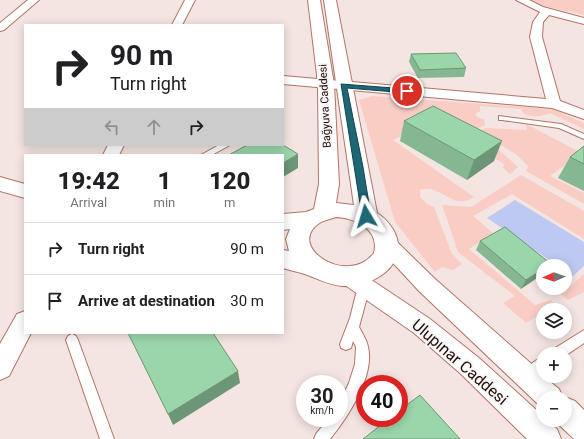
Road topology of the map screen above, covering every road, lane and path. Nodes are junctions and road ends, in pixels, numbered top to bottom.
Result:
1 (34, 0) edge
2 (190, 0) edge
3 (314, 0) edge
4 (330, 0) edge
5 (521, 0) edge
6 (547, 11) junction
7 (584, 21) edge
8 (178, 24) edge
9 (0, 28) edge
10 (284, 80) edge
11 (326, 84) junction
12 (344, 86) junction
13 (554, 104) junction
14 (584, 115) edge
15 (502, 118) dead end
16 (584, 137) edge
17 (224, 146) edge
18 (207, 154) edge
19 (0, 184) edge
20 (24, 191) edge
21 (317, 215) junction
22 (366, 216) junction
23 (284, 222) edge
24 (388, 244) junction
25 (284, 259) edge
26 (313, 267) junction
27 (357, 282) junction
28 (24, 323) edge
29 (352, 328) junction
30 (584, 336) edge
31 (72, 340) dead end
32 (346, 344) dead end
33 (568, 347) edge
34 (0, 368) edge
35 (535, 370) edge
36 (546, 391) edge
37 (348, 400) edge
38 (572, 418) edge
39 (331, 427) edge
40 (584, 429) edge
41 (107, 439) edge
42 (322, 439) edge
43 (547, 439) edge

1 - 9 street
2 - 8 street
3 - 11 street, Bağyuva Caddesi
4 - 12 street, Bağyuva Caddesi
5 - 6 street
6 - 7 street
6 - 13 street
10 - 11 street
11 - 12 street
11 - 21 street, Bağyuva Caddesi
12 - 13 street
12 - 22 street, Bağyuva Caddesi
13 - 14 street
15 - 16 lane
17 - 18 lane
19 - 20 street
21 - 22 street
21 - 23 street
21 - 26 street
22 - 24 street
24 - 27 street
24 - 35 street
25 - 26 street
26 - 27 street
27 - 29 lane
27 - 43 street, Ulupınar Caddesi
28 - 34 street
29 - 32 lane
29 - 37 lane
30 - 33 lane
31 - 41 lane
35 - 36 street
38 - 40 street
39 - 42 lane

